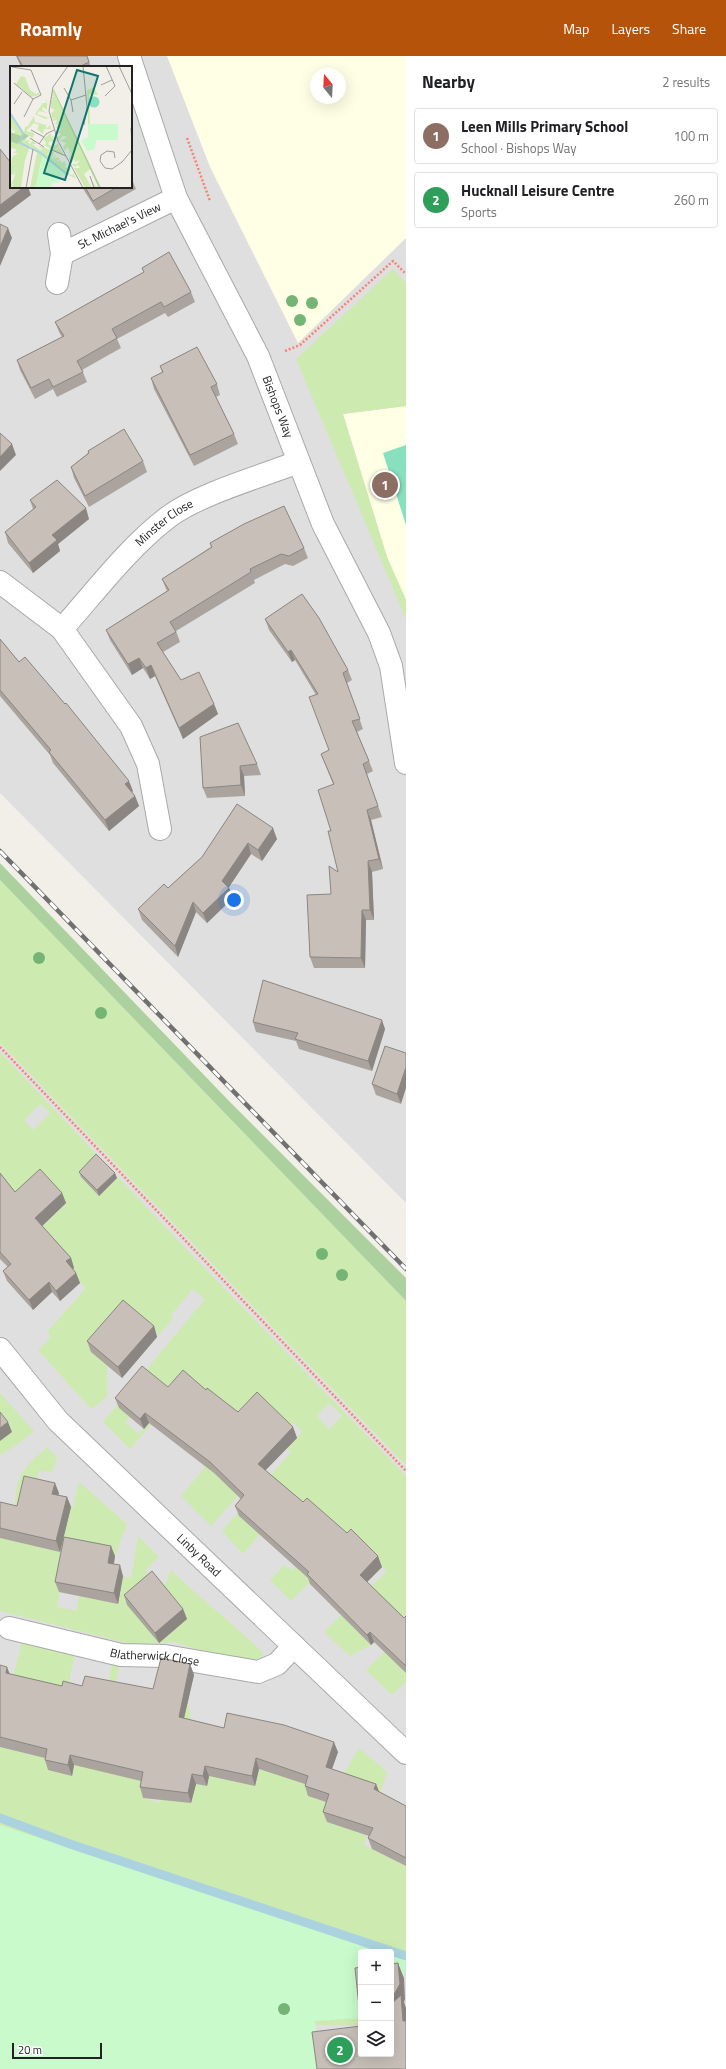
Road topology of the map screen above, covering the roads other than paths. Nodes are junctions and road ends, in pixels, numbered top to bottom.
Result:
1 (129, 56) edge
2 (176, 198) junction
3 (57, 283) dead end
4 (298, 462) junction
5 (0, 582) edge
6 (62, 630) junction
7 (406, 763) edge
8 (160, 829) dead end
9 (0, 1349) edge
10 (8, 1628) dead end
11 (294, 1646) junction
12 (406, 1753) edge

1 - 2 street, Bishops Way
2 - 3 street, St. Michael's View
2 - 4 street, Bishops Way
4 - 6 street, Minster Close
4 - 7 street, Bishops Way
5 - 6 street
6 - 8 street
9 - 11 street, Linby Road
10 - 11 street, Blatherwick Close
11 - 12 street, Linby Road

